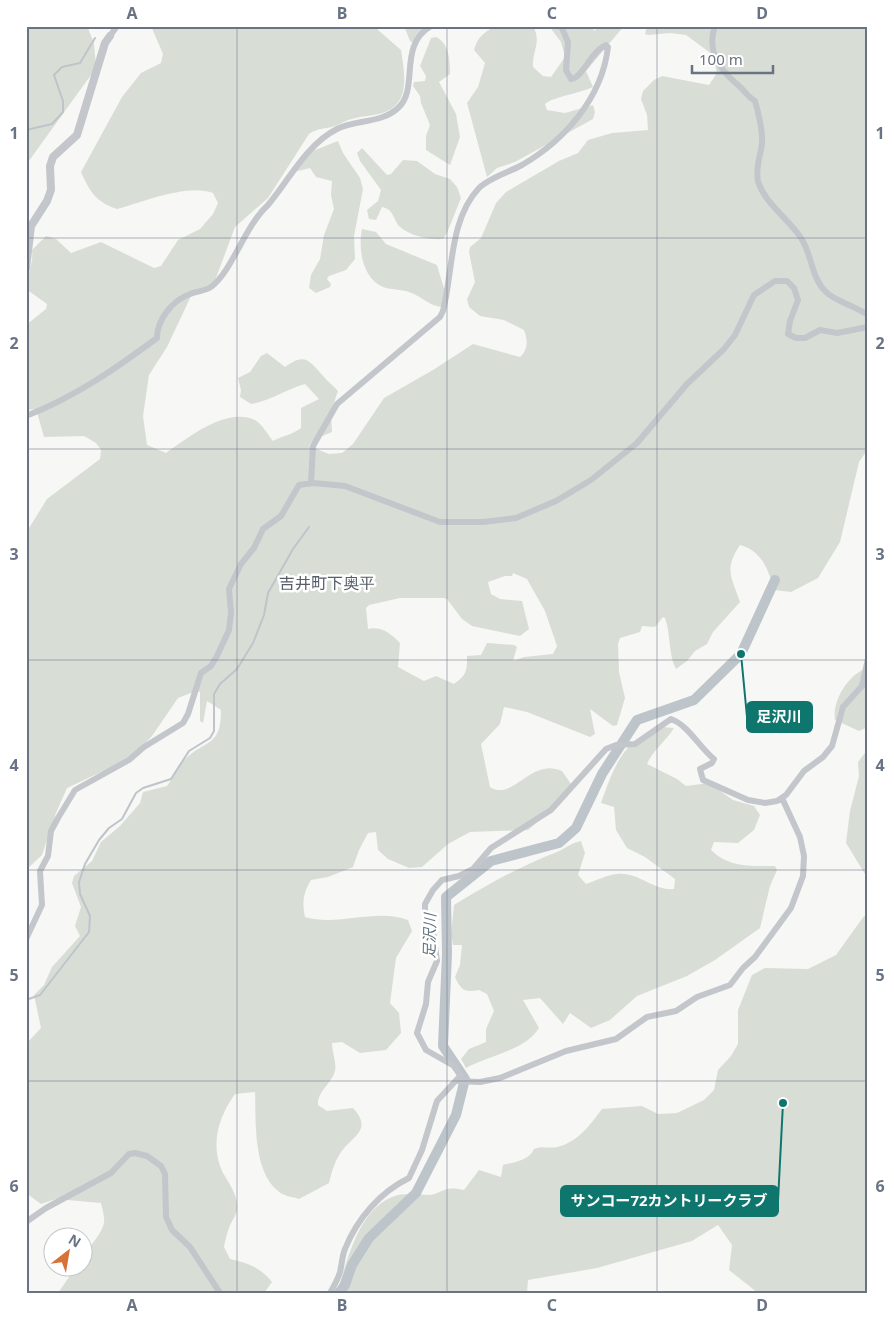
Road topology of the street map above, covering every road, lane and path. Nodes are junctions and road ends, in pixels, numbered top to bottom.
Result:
1 (117, 26) edge
2 (431, 26) edge
3 (561, 26) edge
4 (715, 26) edge
5 (110, 36) joint
6 (26, 268) edge
7 (868, 315) edge
8 (868, 327) edge
9 (26, 416) edge
10 (311, 483) junction
11 (868, 659) edge
12 (782, 798) junction
13 (26, 939) edge
14 (457, 1081) junction
15 (26, 1222) edge
16 (220, 1293) edge
17 (330, 1293) edge

1 - 5 street
2 - 9 street
3 - 10 street
4 - 7 street
5 - 6 street
8 - 10 street
10 - 13 street
11 - 12 street
12 - 14 street
12 - 14 street
14 - 17 street
15 - 16 street

